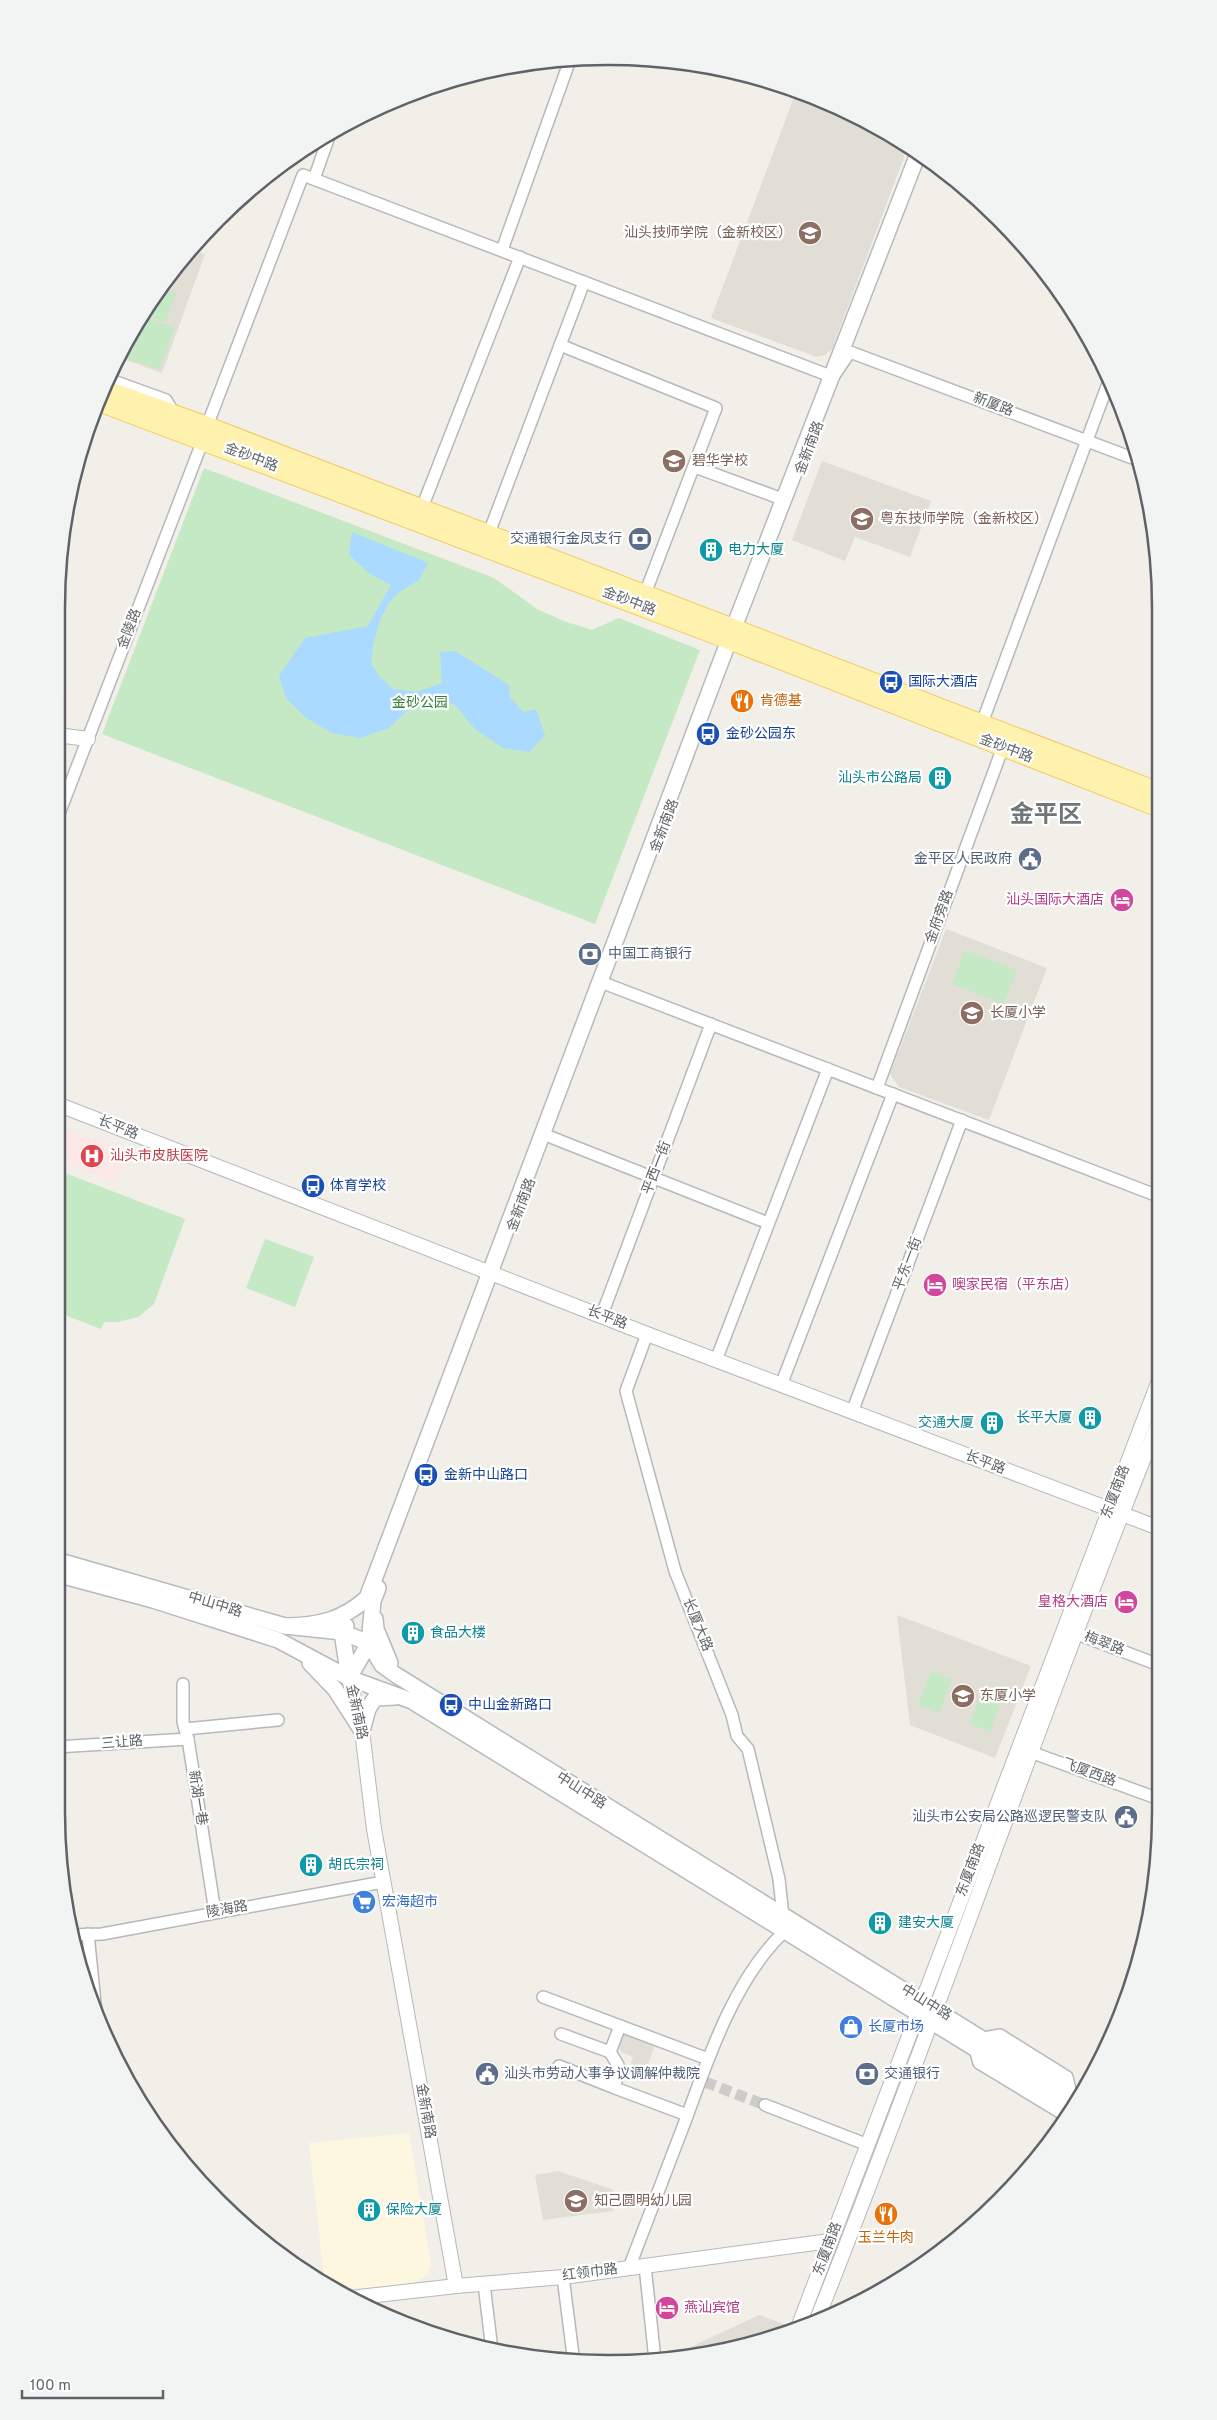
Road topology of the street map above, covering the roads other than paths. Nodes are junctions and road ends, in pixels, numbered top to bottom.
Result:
1 (568, 67) edge
2 (326, 145) edge
3 (915, 161) edge
4 (920, 164) edge
5 (314, 179) junction
6 (502, 250) junction
7 (520, 257) junction
8 (584, 282) junction
9 (560, 346) junction
10 (850, 352) junction
11 (832, 376) junction
12 (115, 381) edge
13 (1106, 390) edge
14 (110, 393) edge
15 (105, 404) edge
16 (102, 412) edge
17 (174, 422) junction
18 (205, 433) junction
19 (1087, 440) junction
20 (1130, 457) edge
21 (694, 467) junction
22 (425, 500) dead end
23 (785, 500) junction
24 (492, 525) dead end
25 (648, 586) dead end
26 (734, 635) junction
27 (982, 723) junction
28 (65, 736) edge
29 (88, 739) junction
30 (1003, 747) junction
31 (1152, 789) edge
32 (65, 798) edge
33 (1152, 805) edge
34 (606, 984) junction
35 (711, 1024) junction
36 (828, 1069) junction
37 (877, 1088) junction
38 (893, 1094) junction
39 (65, 1101) edge
40 (65, 1107) edge
41 (962, 1120) junction
42 (548, 1136) junction
43 (653, 1178) junction
44 (1152, 1194) edge
45 (768, 1223) junction
46 (494, 1272) junction
47 (603, 1312) junction
48 (647, 1334) junction
49 (718, 1355) junction
50 (783, 1380) junction
51 (1152, 1401) edge
52 (854, 1407) junction
53 (1152, 1435) edge
54 (1116, 1509) junction
55 (1152, 1520) edge
56 (1152, 1525) edge
57 (65, 1563) edge
58 (65, 1576) edge
59 (370, 1600) junction
60 (285, 1626) junction
61 (342, 1632) junction
62 (1077, 1634) junction
63 (278, 1640) junction
64 (368, 1643) junction
65 (1152, 1662) edge
66 (396, 1675) junction
67 (349, 1678) junction
68 (183, 1684) dead end
69 (412, 1701) junction
70 (278, 1720) dead end
71 (362, 1731) junction
72 (186, 1734) junction
73 (65, 1746) edge
74 (1018, 1748) junction
75 (1032, 1753) junction
76 (1152, 1796) edge
77 (384, 1882) junction
78 (215, 1912) junction
79 (783, 1916) junction
80 (784, 1932) junction
81 (88, 1934) junction
82 (79, 1935) edge
83 (93, 1982) edge
84 (542, 1997) dead end
85 (919, 2007) junction
86 (934, 2016) junction
87 (620, 2026) junction
88 (561, 2034) dead end
89 (979, 2043) junction
90 (610, 2052) junction
91 (708, 2059) junction
92 (559, 2066) dead end
93 (615, 2088) junction
94 (1072, 2094) edge
95 (1069, 2098) edge
96 (765, 2105) tunnel mouth
97 (1060, 2112) edge
98 (687, 2115) junction
99 (868, 2145) junction
100 (830, 2241) junction
101 (645, 2266) junction
102 (629, 2268) junction
103 (563, 2277) junction
104 (484, 2284) junction
105 (456, 2286) junction
106 (363, 2296) edge
107 (820, 2312) edge
108 (801, 2319) edge
109 (491, 2342) edge
110 (654, 2353) edge
111 (573, 2354) edge

1 - 6 street
2 - 5 street
3 - 11 main road, 金新南路
4 - 10 main road, 金新南路
5 - 6 street
5 - 18 street, 金陵路
6 - 7 street
7 - 8 street
7 - 22 street
8 - 9 street
8 - 11 street
9 - 21 street
9 - 24 street
10 - 11 street
10 - 19 street, 新厦路
10 - 26 main road, 金新南路
11 - 23 main road, 金新南路
12 - 17 street
13 - 19 street
14 - 17 main road, 金砂中路
15 - 17 main road, 金砂中路
16 - 17 street
17 - 18 main road, 金砂中路
18 - 26 main road, 金砂中路
18 - 29 street, 金陵路
19 - 20 street, 新厦路
19 - 27 street
21 - 23 street
21 - 25 street
23 - 26 main road, 金新南路
26 - 27 main road, 金砂中路
26 - 30 main road, 金砂中路
26 - 34 main road, 金新南路
26 - 46 main road, 金新南路
27 - 31 main road, 金砂中路
28 - 29 street
29 - 32 street, 金陵路
30 - 33 main road, 金砂中路
30 - 37 street, 金府旁路
34 - 35 street
34 - 42 main road, 金新南路
35 - 36 street
35 - 43 street, 平西一街
36 - 37 street
36 - 45 street
37 - 38 street
38 - 41 street
38 - 50 street
39 - 46 street, 长平路
40 - 46 street, 长平路
41 - 44 street
41 - 52 street, 平东一街
42 - 43 street
42 - 46 main road, 金新南路
43 - 45 street
43 - 47 street, 平西一街
45 - 49 street
46 - 47 street, 长平路
46 - 48 street, 长平路
46 - 59 main road, 金新南路
47 - 49 street, 长平路
48 - 54 street, 长平路
48 - 79 street, 长厦大路
49 - 50 street, 长平路
50 - 52 street, 长平路
51 - 54 street, 东厦南路
52 - 54 street, 长平路
53 - 54 street, 东厦南路
54 - 55 street, 长平路
54 - 56 street, 长平路
54 - 62 street, 东厦南路
54 - 74 street, 东厦南路
57 - 60 main road, 中山中路
58 - 63 main road, 中山中路
59 - 60 main road
59 - 61 main road
59 - 64 main road, 金新南路
59 - 66 main road
60 - 61 main road, 中山中路
61 - 64 main road, 中山中路
61 - 67 main road
62 - 65 street, 梅翠路
62 - 75 street, 东厦南路
63 - 67 main road, 中山中路
63 - 71 main road
64 - 66 main road, 中山中路
64 - 67 main road, 金新南路
66 - 79 main road, 中山中路
67 - 69 main road, 中山中路
67 - 71 street, 金新南路
68 - 72 street, 新湖一巷
69 - 71 main road
69 - 80 main road, 中山中路
70 - 72 street, 三让路
71 - 77 street, 金新南路
72 - 73 street, 三让路
72 - 78 street, 新湖一巷
74 - 75 street, 飞厦西路
74 - 85 street, 东厦南路
75 - 76 street, 飞厦西路
75 - 86 street, 东厦南路
77 - 78 street, 陵海路
77 - 105 street, 金新南路
78 - 81 street, 陵海路
79 - 85 main road, 中山中路
80 - 85 main road, 中山中路
80 - 91 street
81 - 82 street, 陵海路
81 - 83 street
84 - 87 street
85 - 86 main road, 中山中路
85 - 99 street, 东厦南路
86 - 89 main road, 中山中路
86 - 107 street, 东厦南路
87 - 90 street
87 - 91 street
88 - 90 street
89 - 94 street
89 - 95 main road, 中山中路
89 - 97 street
90 - 93 street
91 - 98 street
92 - 93 street
93 - 98 street
96 - 99 street
98 - 102 street
99 - 100 street, 东厦南路
100 - 101 street, 红领巾路
100 - 108 street, 东厦南路
101 - 102 street, 红领巾路
101 - 110 street
102 - 103 street, 红领巾路
103 - 104 street, 红领巾路
103 - 111 street
104 - 105 street, 红领巾路
104 - 109 street
105 - 106 street, 红领巾路

